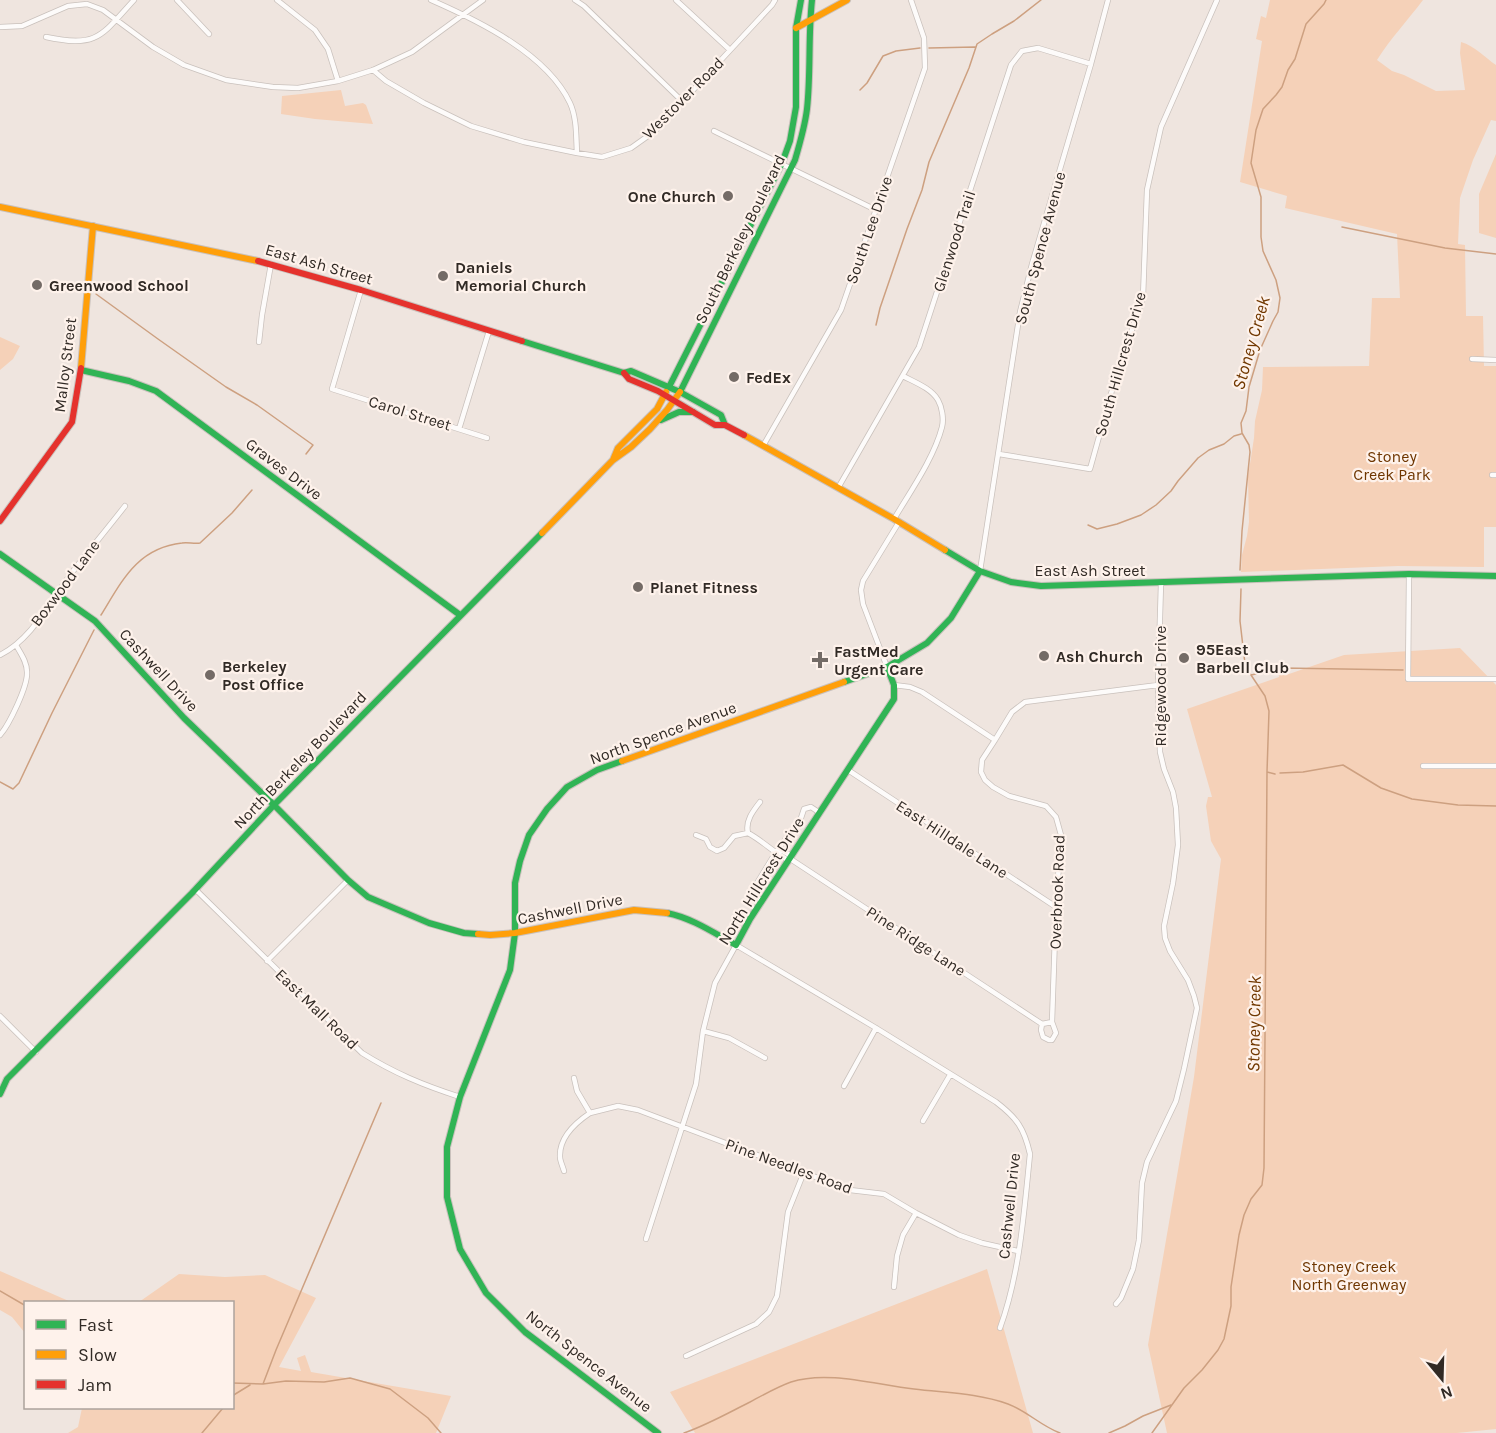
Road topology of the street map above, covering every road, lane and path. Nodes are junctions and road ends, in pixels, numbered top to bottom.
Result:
1 (134, 0) edge
2 (177, 0) edge
3 (277, 0) edge
4 (431, 0) edge
5 (483, 0) edge
6 (575, 0) edge
7 (676, 0) edge
8 (775, 0) edge
9 (801, 0) edge
10 (812, 0) edge
11 (847, 0) edge
12 (911, 0) edge
13 (1108, 0) edge
14 (1217, 0) edge
15 (463, 14) junction
16 (116, 20) junction
17 (809, 22) junction
18 (0, 27) edge
19 (796, 28) junction
20 (209, 34) dead end
21 (46, 38) dead end
22 (729, 50) junction
23 (1091, 64) junction
24 (373, 70) junction
25 (338, 81) junction
26 (682, 101) junction
27 (714, 131) dead end
28 (577, 153) junction
29 (782, 163) junction
30 (792, 168) junction
31 (0, 207) edge
32 (876, 210) junction
33 (93, 226) junction
34 (271, 264) junction
35 (361, 290) junction
36 (489, 331) junction
37 (260, 342) dead end
38 (1472, 360) dead end
39 (1496, 360) edge
40 (81, 370) junction
41 (624, 373) junction
42 (903, 376) junction
43 (669, 387) junction
44 (680, 392) junction
45 (665, 395) junction
46 (675, 400) junction
47 (695, 413) junction
48 (656, 422) junction
49 (725, 425) junction
50 (459, 429) junction
51 (487, 438) dead end
52 (763, 447) junction
53 (999, 454) junction
54 (613, 460) junction
55 (838, 488) junction
56 (125, 506) dead end
57 (0, 521) edge
58 (896, 521) junction
59 (0, 554) edge
60 (980, 571) junction
61 (1409, 574) junction
62 (1496, 576) edge
63 (1161, 583) junction
64 (56, 594) junction
65 (460, 615) junction
66 (16, 645) junction
67 (0, 655) edge
68 (887, 667) junction
69 (1496, 679) edge
70 (894, 685) junction
71 (1158, 685) junction
72 (0, 735) edge
73 (994, 740) junction
74 (1423, 766) dead end
75 (1496, 766) edge
76 (848, 770) junction
77 (760, 802) dead end
78 (274, 805) junction
79 (820, 813) junction
80 (748, 833) junction
81 (696, 835) dead end
82 (776, 852) junction
83 (790, 858) junction
84 (348, 880) junction
85 (195, 889) junction
86 (762, 901) junction
87 (1056, 907) junction
88 (515, 933) junction
89 (736, 945) junction
90 (267, 961) junction
91 (0, 1016) edge
92 (1052, 1022) junction
93 (1042, 1024) junction
94 (876, 1028) junction
95 (703, 1031) junction
96 (36, 1052) junction
97 (765, 1058) dead end
98 (950, 1075) junction
99 (574, 1078) dead end
100 (4, 1080) edge
101 (844, 1086) dead end
102 (0, 1094) edge
103 (460, 1097) junction
104 (590, 1113) junction
105 (923, 1121) dead end
106 (683, 1126) junction
107 (564, 1171) dead end
108 (804, 1172) junction
109 (916, 1213) junction
110 (646, 1239) dead end
111 (1018, 1251) junction
112 (894, 1287) dead end
113 (1116, 1304) dead end
114 (1000, 1328) dead end
115 (686, 1356) dead end
116 (658, 1433) edge

1 - 16 street
2 - 20 street
3 - 25 street
4 - 15 street
5 - 15 street
6 - 26 street
7 - 22 street
8 - 22 street, Westover Road
9 - 19 street, South Berkeley Boulevard
10 - 17 street, South Berkeley Boulevard
11 - 17 street
12 - 32 street, South Lee Drive
13 - 23 street, South Spence Avenue
14 - 53 street, South Hillcrest Drive
15 - 24 street
15 - 28 street
16 - 18 street
16 - 21 street
16 - 25 street
17 - 19 street
17 - 30 street, South Berkeley Boulevard
19 - 29 street, South Berkeley Boulevard
22 - 26 street, Westover Road
23 - 42 street, Glenwood Trail
23 - 53 street, South Spence Avenue
24 - 25 street
24 - 28 street, Westover Road
26 - 28 street, Westover Road
27 - 29 street
29 - 30 street
29 - 43 street, South Berkeley Boulevard
30 - 32 street
30 - 44 street, South Berkeley Boulevard
31 - 33 street, East Ash Street
32 - 52 street, South Lee Drive
33 - 34 street, East Ash Street
33 - 40 street, Malloy Street
34 - 35 street, East Ash Street
34 - 37 street
35 - 36 street, East Ash Street
35 - 50 street, Carol Street
36 - 41 street, East Ash Street
36 - 50 street
38 - 39 street
40 - 57 street, Malloy Street
40 - 65 street, Graves Drive
41 - 43 street, East Ash Street
41 - 45 street, East Ash Street
42 - 55 street, Glenwood Trail
42 - 58 street
43 - 44 street, East Ash Street
43 - 45 street, North Berkeley Boulevard
44 - 46 street, North Berkeley Boulevard
44 - 49 street, East Ash Street
45 - 46 street, East Ash Street
45 - 54 street, North Berkeley Boulevard
46 - 47 street, East Ash Street
46 - 48 street, North Berkeley Boulevard
47 - 48 street
47 - 49 street, East Ash Street
48 - 54 street, North Berkeley Boulevard
49 - 52 street, East Ash Street
50 - 51 street, Carol Street
52 - 55 street, East Ash Street
53 - 60 street, South Spence Avenue
54 - 65 street, North Berkeley Boulevard
55 - 58 street, East Ash Street
56 - 64 street, Boxwood Lane
58 - 60 street, East Ash Street
58 - 68 street
59 - 64 street, Cashwell Drive
60 - 63 street, East Ash Street
60 - 68 street, North Spence Avenue
61 - 62 street, East Ash Street
61 - 63 street, East Ash Street
61 - 69 street
63 - 71 street, Ridgewood Drive
64 - 66 street, Boxwood Lane
64 - 78 street, Cashwell Drive
65 - 78 street, North Berkeley Boulevard
66 - 67 street, Boxwood Lane
66 - 72 street
68 - 70 street
68 - 88 street, North Spence Avenue
70 - 73 street
70 - 76 street, North Hillcrest Drive
71 - 73 street, Overbrook Road
71 - 113 street, Ridgewood Drive
73 - 87 street, Overbrook Road
74 - 75 street
76 - 79 street, North Hillcrest Drive
76 - 87 street, East Hilldale Lane
77 - 80 street
78 - 84 street, Cashwell Drive
78 - 85 street, North Berkeley Boulevard
79 - 82 street
79 - 83 street, North Hillcrest Drive
80 - 81 street
80 - 82 street, Pine Ridge Lane
82 - 83 street, Pine Ridge Lane
82 - 86 street
83 - 86 street, North Hillcrest Drive
83 - 93 street, Pine Ridge Lane
84 - 88 street, Cashwell Drive
84 - 90 street
85 - 90 street, East Mall Road
85 - 96 street, North Berkeley Boulevard
86 - 89 street, North Hillcrest Drive
87 - 92 street, Overbrook Road
88 - 89 street, Cashwell Drive
88 - 103 street, North Spence Avenue
89 - 94 street, Cashwell Drive
89 - 95 street, North Hillcrest Drive
90 - 103 street, East Mall Road
91 - 96 street
92 - 93 street
92 - 93 street, Overbrook Road
94 - 98 street, Cashwell Drive
94 - 101 street
95 - 97 street
95 - 106 street, North Hillcrest Drive
96 - 100 street, North Berkeley Boulevard
98 - 105 street
98 - 111 street, Cashwell Drive
99 - 104 street
100 - 102 street, North Berkeley Boulevard
103 - 116 street, North Spence Avenue
104 - 106 street, Pine Needles Road
104 - 107 street
106 - 108 street, Pine Needles Road
106 - 110 street, North Hillcrest Drive
108 - 109 street, Pine Needles Road
108 - 115 street
109 - 111 street, Pine Needles Road
109 - 112 street
111 - 114 street, Cashwell Drive

